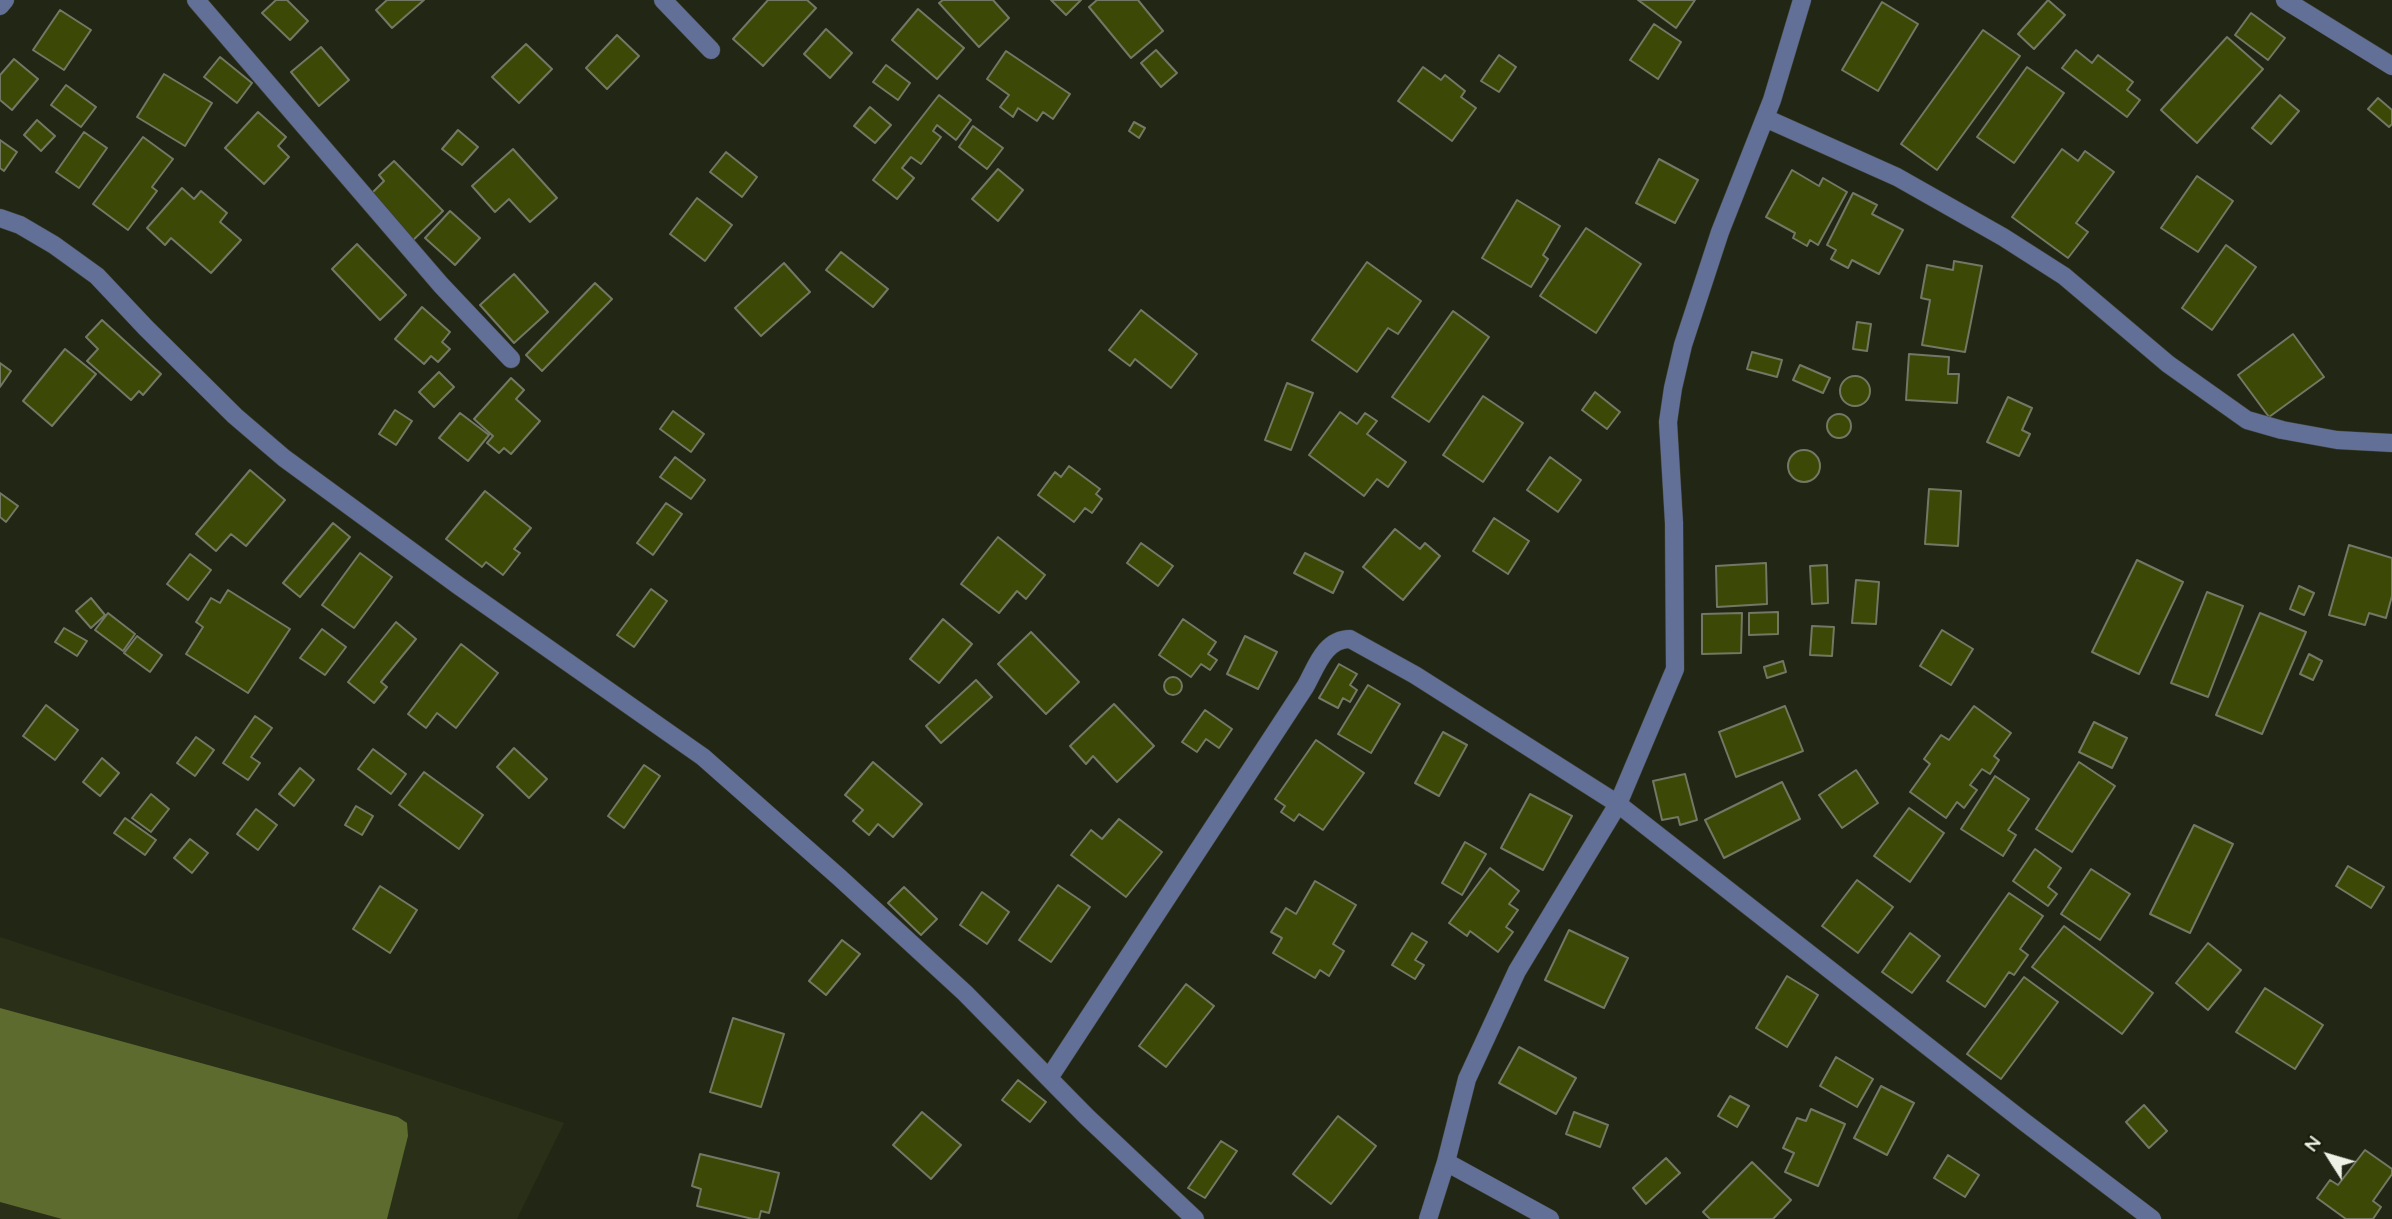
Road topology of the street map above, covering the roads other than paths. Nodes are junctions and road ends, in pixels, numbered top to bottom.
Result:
1 (5, 0) edge
2 (196, 0) edge
3 (663, 0) edge
4 (1802, 0) edge
5 (2285, 0) edge
6 (0, 6) edge
7 (711, 50) dead end
8 (2392, 66) edge
9 (1765, 118) junction
10 (0, 218) edge
11 (511, 359) dead end
12 (2392, 443) edge
13 (1618, 804) junction
14 (1049, 1079) junction
15 (1446, 1162) junction
16 (1195, 1219) edge
17 (1428, 1219) edge
18 (1550, 1219) edge
19 (2152, 1219) edge

1 - 6 street
2 - 11 street
3 - 7 street
4 - 9 street
5 - 8 street
9 - 12 street
9 - 13 street
10 - 14 street
13 - 14 street
13 - 15 street
13 - 19 street
14 - 16 street
15 - 17 street
15 - 18 street

